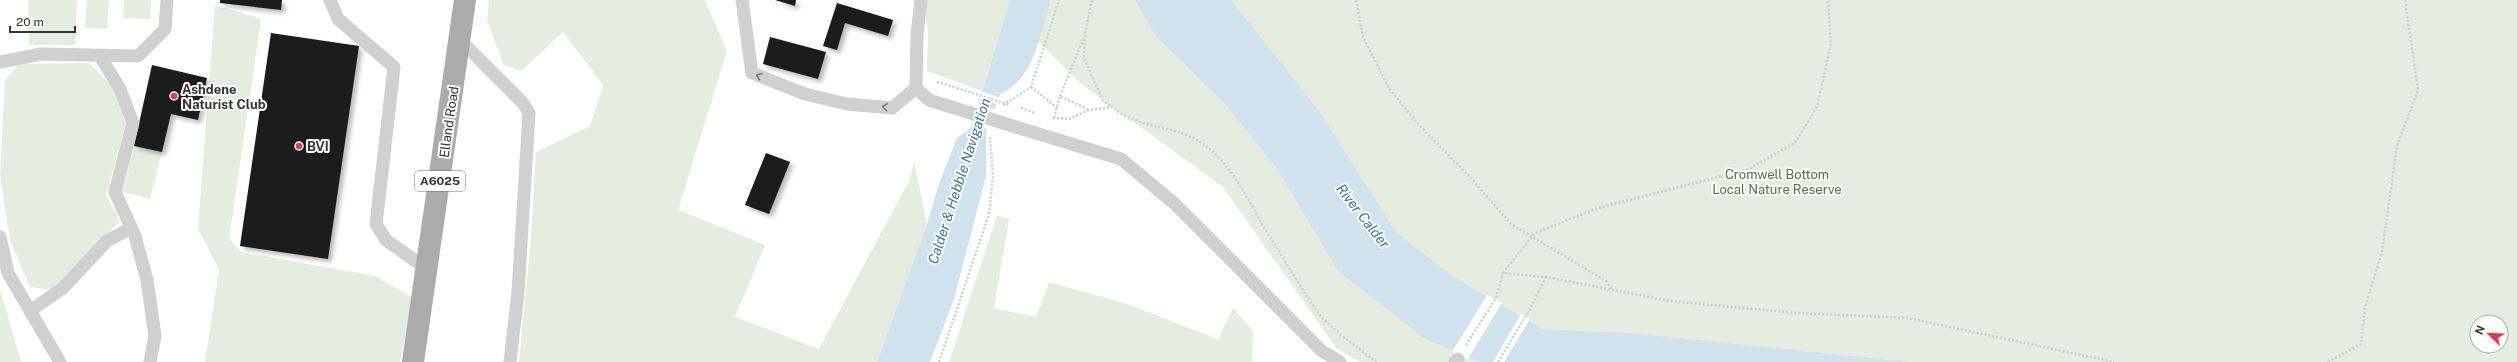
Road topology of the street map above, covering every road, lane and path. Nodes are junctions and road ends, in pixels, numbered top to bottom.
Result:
1 (167, 0) edge
2 (330, 0) edge
3 (465, 0) edge
4 (742, 0) edge
5 (921, 0) edge
6 (1058, 0) edge
7 (1092, 0) edge
8 (1356, 0) edge
9 (1828, 0) edge
10 (2405, 0) edge
11 (1085, 34) junction
12 (461, 41) junction
13 (100, 56) junction
14 (0, 62) edge
15 (1031, 87) junction
16 (916, 88) junction
17 (957, 88) dead end
18 (1060, 96) junction
19 (1112, 107) junction
20 (1057, 108) junction
21 (1001, 109) dead end
22 (1089, 110) junction
23 (1041, 115) dead end
24 (1048, 116) dead end
25 (1054, 118) junction
26 (990, 134) dead end
27 (131, 228) junction
28 (0, 237) edge
29 (1532, 237) junction
30 (427, 269) junction
31 (1503, 274) junction
32 (1546, 277) junction
33 (1613, 291) junction
34 (30, 311) junction
35 (1456, 360) edge
36 (60, 362) edge
37 (150, 362) edge
38 (413, 362) edge
39 (510, 362) edge
40 (939, 362) edge
41 (1340, 362) edge
42 (1376, 362) edge
43 (1498, 362) edge
44 (2114, 362) edge
45 (2328, 362) edge

1 - 13 lane
2 - 30 lane
3 - 12 main road, Elland Road / A6025
16 -> 4 lane
5 - 16 lane
6 - 15 path
7 - 11 path
8 - 29 path
9 - 29 path
10 - 45 path
11 - 18 path
11 - 19 path
12 - 30 main road, Elland Road / A6025
12 - 39 lane
13 - 14 lane
13 - 27 lane
15 - 20 path
15 - 21 path
16 - 41 lane, bridge
17 - 23 path, bridge
18 - 20 path
18 - 22 path
19 - 22 path
19 - 42 path
20 - 25 path
22 - 25 path
24 - 25 path
26 - 40 path
27 - 34 lane
27 - 37 lane
28 - 34 lane
29 - 31 path
29 - 33 path
30 - 38 main road, Elland Road / A6025
31 - 32 path
31 - 35 path
32 - 33 path
32 - 43 path
33 - 44 path
34 - 36 lane

